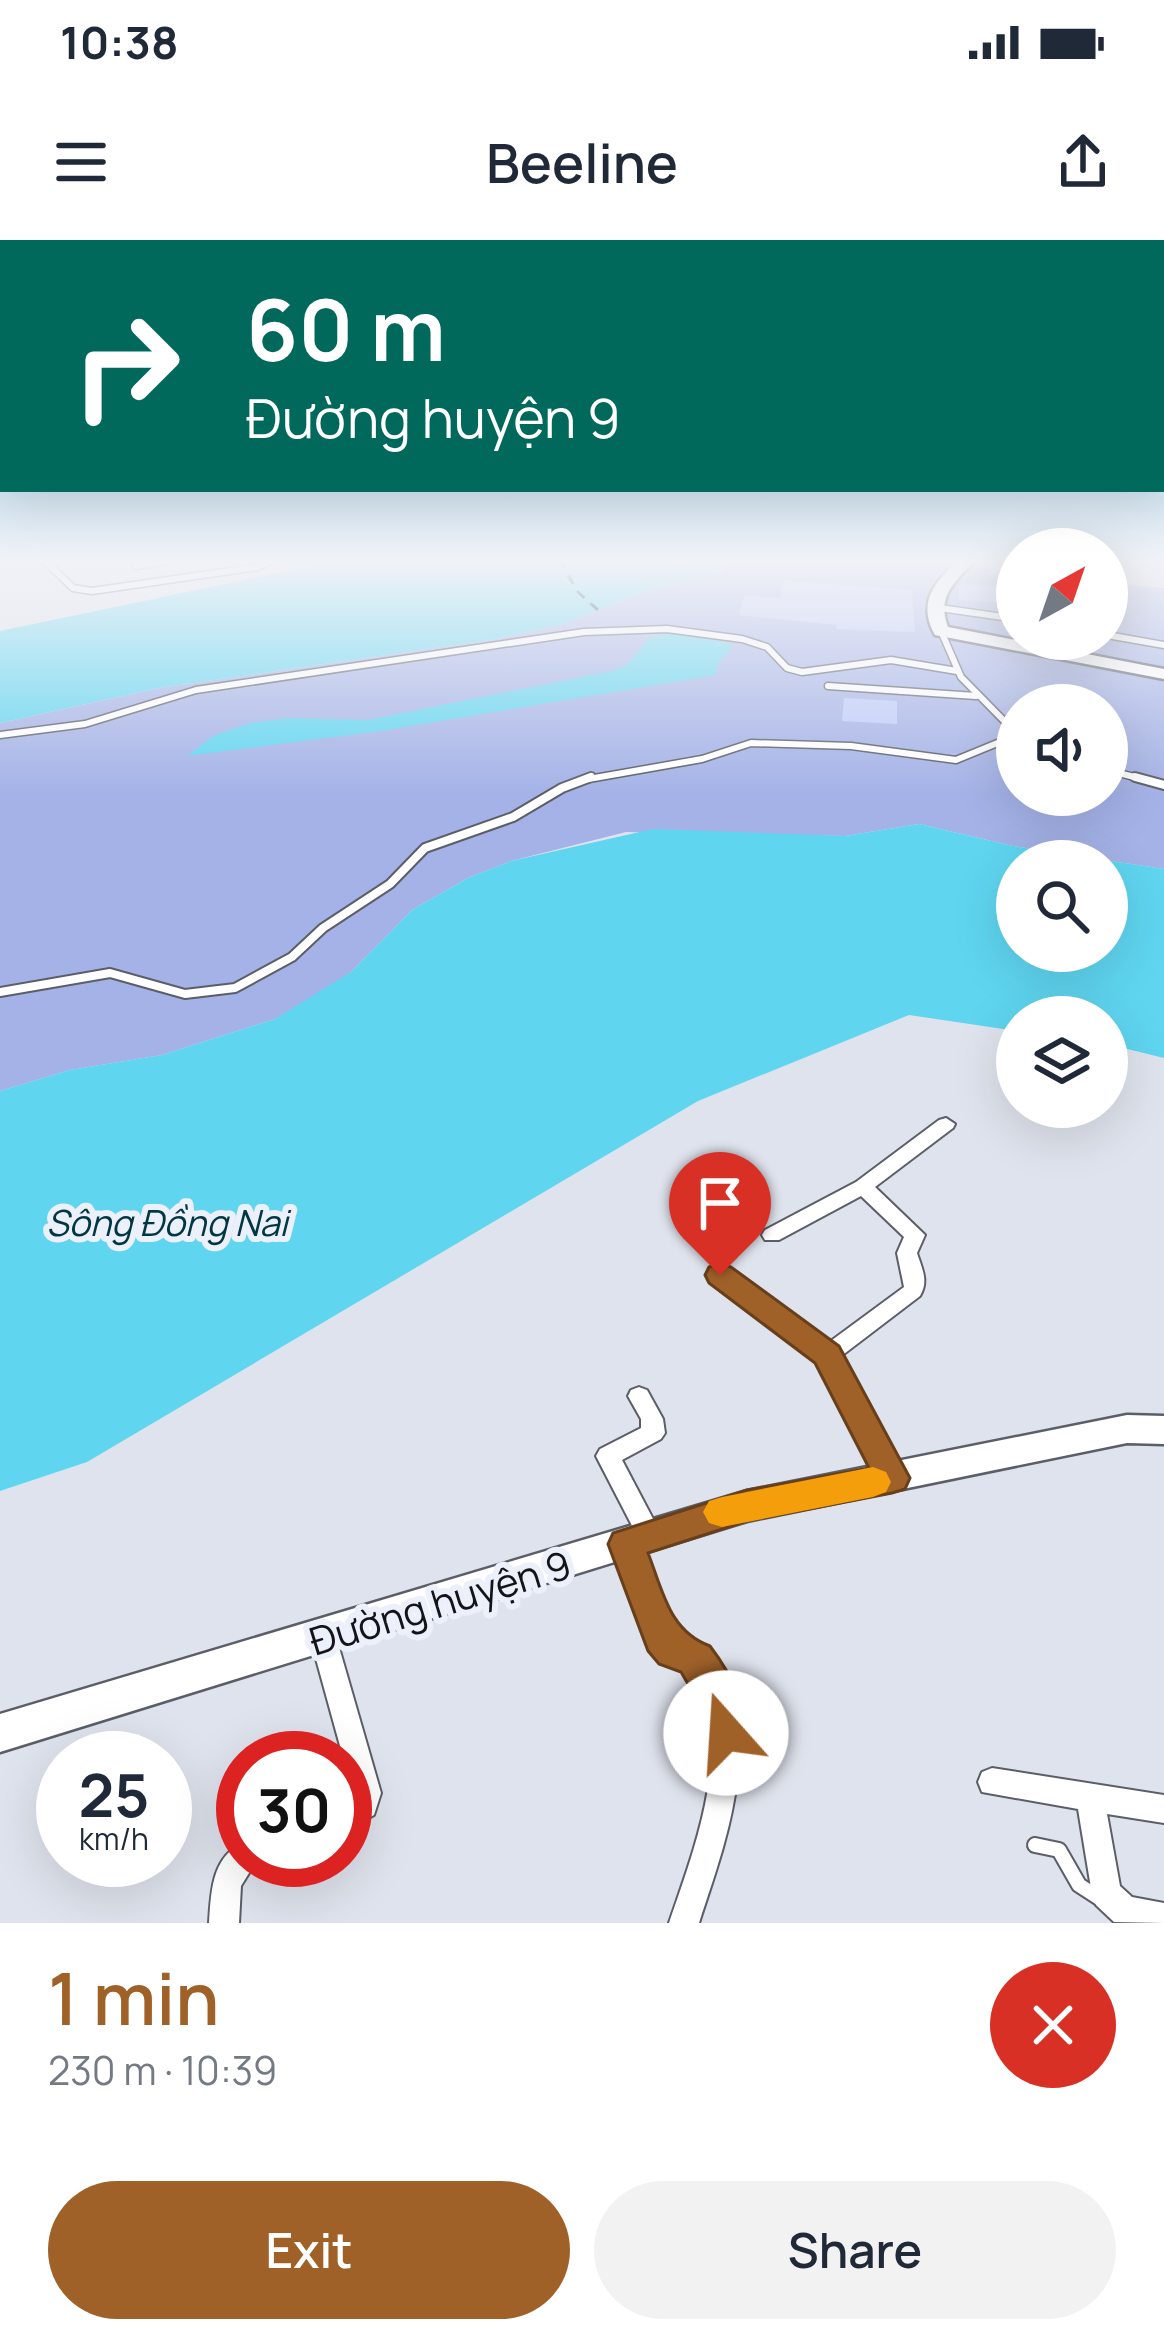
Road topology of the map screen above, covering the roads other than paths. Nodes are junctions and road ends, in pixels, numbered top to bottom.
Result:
1 (540, 639) edge
2 (739, 639) edge
3 (944, 639) edge
4 (980, 639) edge
5 (1128, 639) edge
6 (1164, 645) edge
7 (957, 671) junction
8 (1164, 674) edge
9 (828, 686) dead end
10 (976, 696) junction
11 (996, 715) edge
12 (0, 735) edge
13 (996, 744) edge
14 (1128, 775) edge
15 (1164, 784) edge
16 (0, 992) edge
17 (946, 1124) dead end
18 (863, 1187) junction
19 (772, 1235) dead end
20 (720, 1275) dead end
21 (828, 1355) junction
22 (639, 1396) dead end
23 (1164, 1430) edge
24 (892, 1478) junction
25 (638, 1540) junction
26 (323, 1637) junction
27 (350, 1731) edge
28 (0, 1733) edge
29 (992, 1781) dead end
30 (1090, 1799) junction
31 (1164, 1809) edge
32 (1035, 1846) dead end
33 (227, 1887) edge
34 (1115, 1905) junction
35 (1164, 1918) edge
36 (224, 1923) edge
37 (685, 1923) edge

1 - 12 lane
2 - 7 lane
3 - 7 lane
4 - 8 street
5 - 6 lane
7 - 10 lane
9 - 10 lane
10 - 11 lane
13 - 16 lane
14 - 15 lane
17 - 18 street
18 - 19 street
18 - 21 street
20 - 21 street
21 - 24 street
22 - 25 street
23 - 24 street, Đường huyện 9
24 - 25 street, Đường huyện 9
25 - 26 street, Đường huyện 9
25 - 37 street
26 - 27 street
26 - 28 street, Đường huyện 9
29 - 30 street
30 - 31 street
30 - 34 street
32 - 34 lane
33 - 36 street
34 - 35 street

